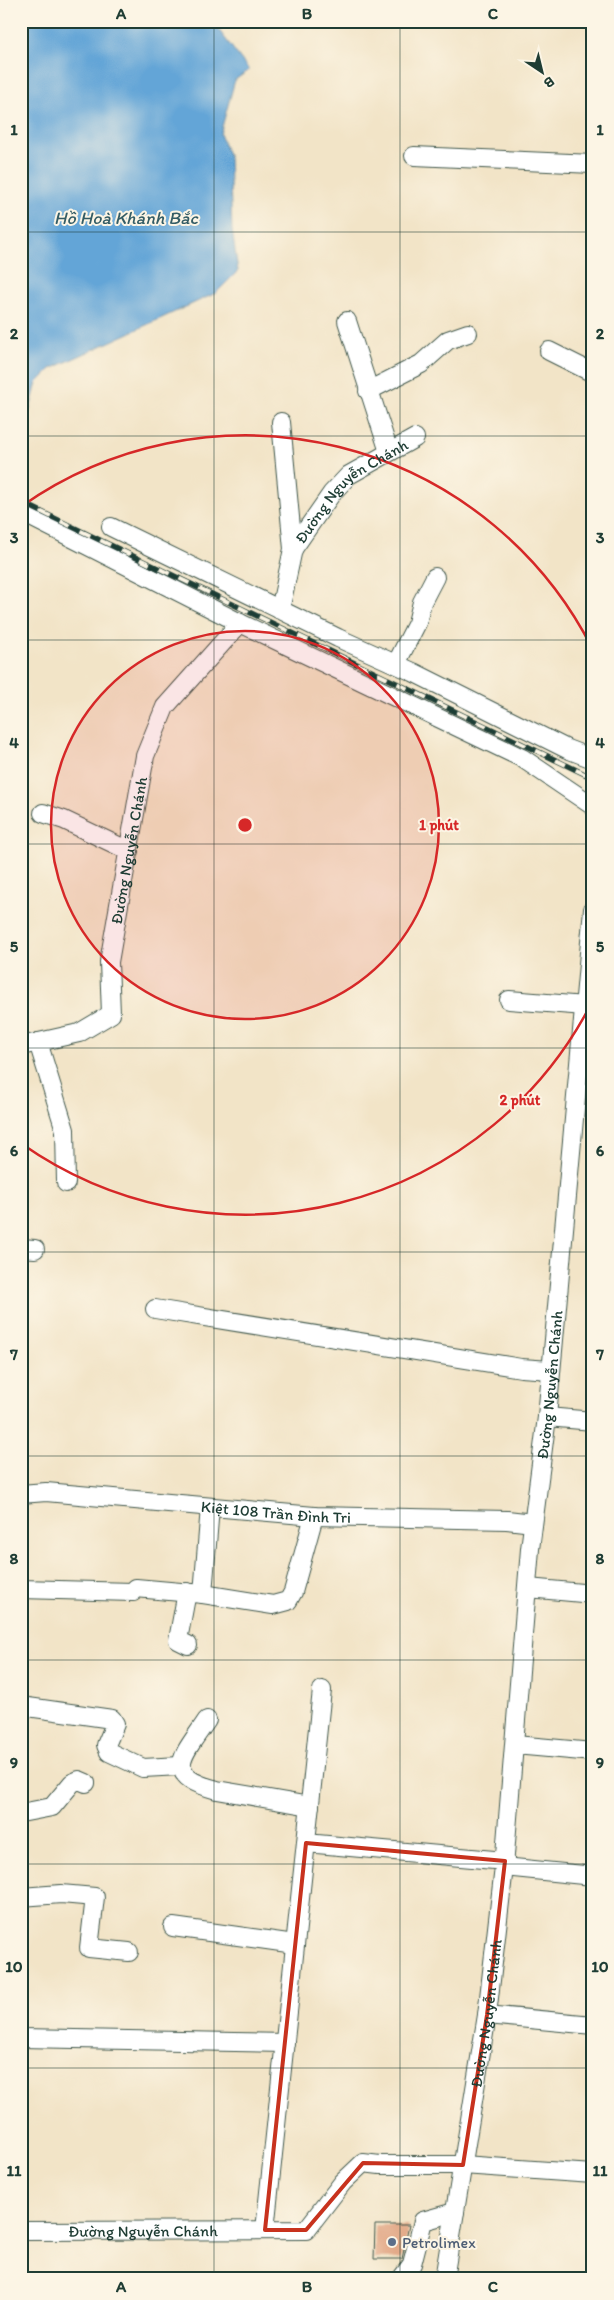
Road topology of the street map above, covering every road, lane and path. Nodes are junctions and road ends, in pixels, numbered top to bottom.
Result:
1 (414, 156) dead end
2 (593, 164) edge
3 (348, 321) dead end
4 (468, 333) dead end
5 (549, 351) dead end
6 (593, 373) edge
7 (368, 391) junction
8 (281, 422) dead end
9 (415, 438) dead end
10 (389, 452) junction
11 (21, 512) edge
12 (111, 527) dead end
13 (293, 549) junction
14 (435, 577) dead end
15 (280, 610) junction
16 (240, 623) junction
17 (396, 664) junction
18 (593, 759) edge
19 (593, 806) edge
20 (44, 813) dead end
21 (129, 851) junction
22 (593, 909) edge
23 (508, 1000) dead end
24 (585, 1006) junction
25 (29, 1044) edge
26 (66, 1182) dead end
27 (155, 1309) dead end
28 (551, 1370) junction
29 (547, 1416) junction
30 (593, 1420) edge
31 (21, 1494) edge
32 (210, 1507) junction
33 (314, 1516) junction
34 (533, 1522) junction
35 (528, 1588) junction
36 (21, 1589) edge
37 (195, 1593) junction
38 (593, 1594) edge
39 (188, 1645) dead end
40 (322, 1690) dead end
41 (21, 1706) edge
42 (207, 1720) dead end
43 (515, 1745) junction
44 (593, 1752) edge
45 (180, 1766) junction
46 (86, 1783) dead end
47 (310, 1806) junction
48 (21, 1812) edge
49 (306, 1843) junction
50 (504, 1864) junction
51 (593, 1876) edge
52 (21, 1897) edge
53 (174, 1926) dead end
54 (295, 1944) junction
55 (129, 1952) dead end
56 (487, 2015) junction
57 (593, 2025) edge
58 (21, 2038) edge
59 (285, 2043) junction
60 (463, 2165) junction
61 (593, 2174) edge
62 (455, 2212) junction
63 (265, 2230) junction
64 (21, 2231) edge
65 (401, 2279) edge
66 (444, 2279) edge

1 - 2 street
3 - 7 street
4 - 7 street
5 - 6 street
7 - 10 street
8 - 13 street, Đường Nguyễn Chánh
9 - 10 street, Đường Nguyễn Chánh
10 - 13 street, Đường Nguyễn Chánh
11 - 16 street
12 - 15 street
13 - 15 street, Đường Nguyễn Chánh
14 - 17 street
15 - 17 street
16 - 19 street
16 - 21 street, Đường Nguyễn Chánh
17 - 18 street
20 - 21 street
21 - 25 street, Đường Nguyễn Chánh
22 - 24 street, Đường Nguyễn Chánh
23 - 24 street
24 - 28 street, Đường Nguyễn Chánh
25 - 26 street
27 - 28 street
28 - 29 street, Đường Nguyễn Chánh
29 - 30 street
29 - 34 street, Đường Nguyễn Chánh
31 - 32 street, Kiệt 108 Trần Đình Tri
32 - 33 street, Kiệt 108 Trần Đình Tri
32 - 37 street
33 - 34 street, Kiệt 108 Trần Đình Tri
33 - 37 street
34 - 35 street, Đường Nguyễn Chánh
35 - 38 street
35 - 43 street, Đường Nguyễn Chánh
36 - 37 street
37 - 39 street
40 - 47 street
41 - 45 street
42 - 45 street
43 - 44 street
43 - 50 street, Đường Nguyễn Chánh
45 - 47 street
46 - 48 street
47 - 49 street
49 - 50 street
49 - 54 street
50 - 51 street
50 - 56 street, Đường Nguyễn Chánh
52 - 55 street
53 - 54 street
54 - 59 street
56 - 57 street
56 - 60 street, Đường Nguyễn Chánh
58 - 59 street
59 - 63 street
60 - 61 street
60 - 62 street, Đường Nguyễn Chánh
60 - 63 street, Đường Nguyễn Chánh
62 - 65 street
62 - 66 street, Đường Nguyễn Chánh
63 - 64 street, Đường Nguyễn Chánh

